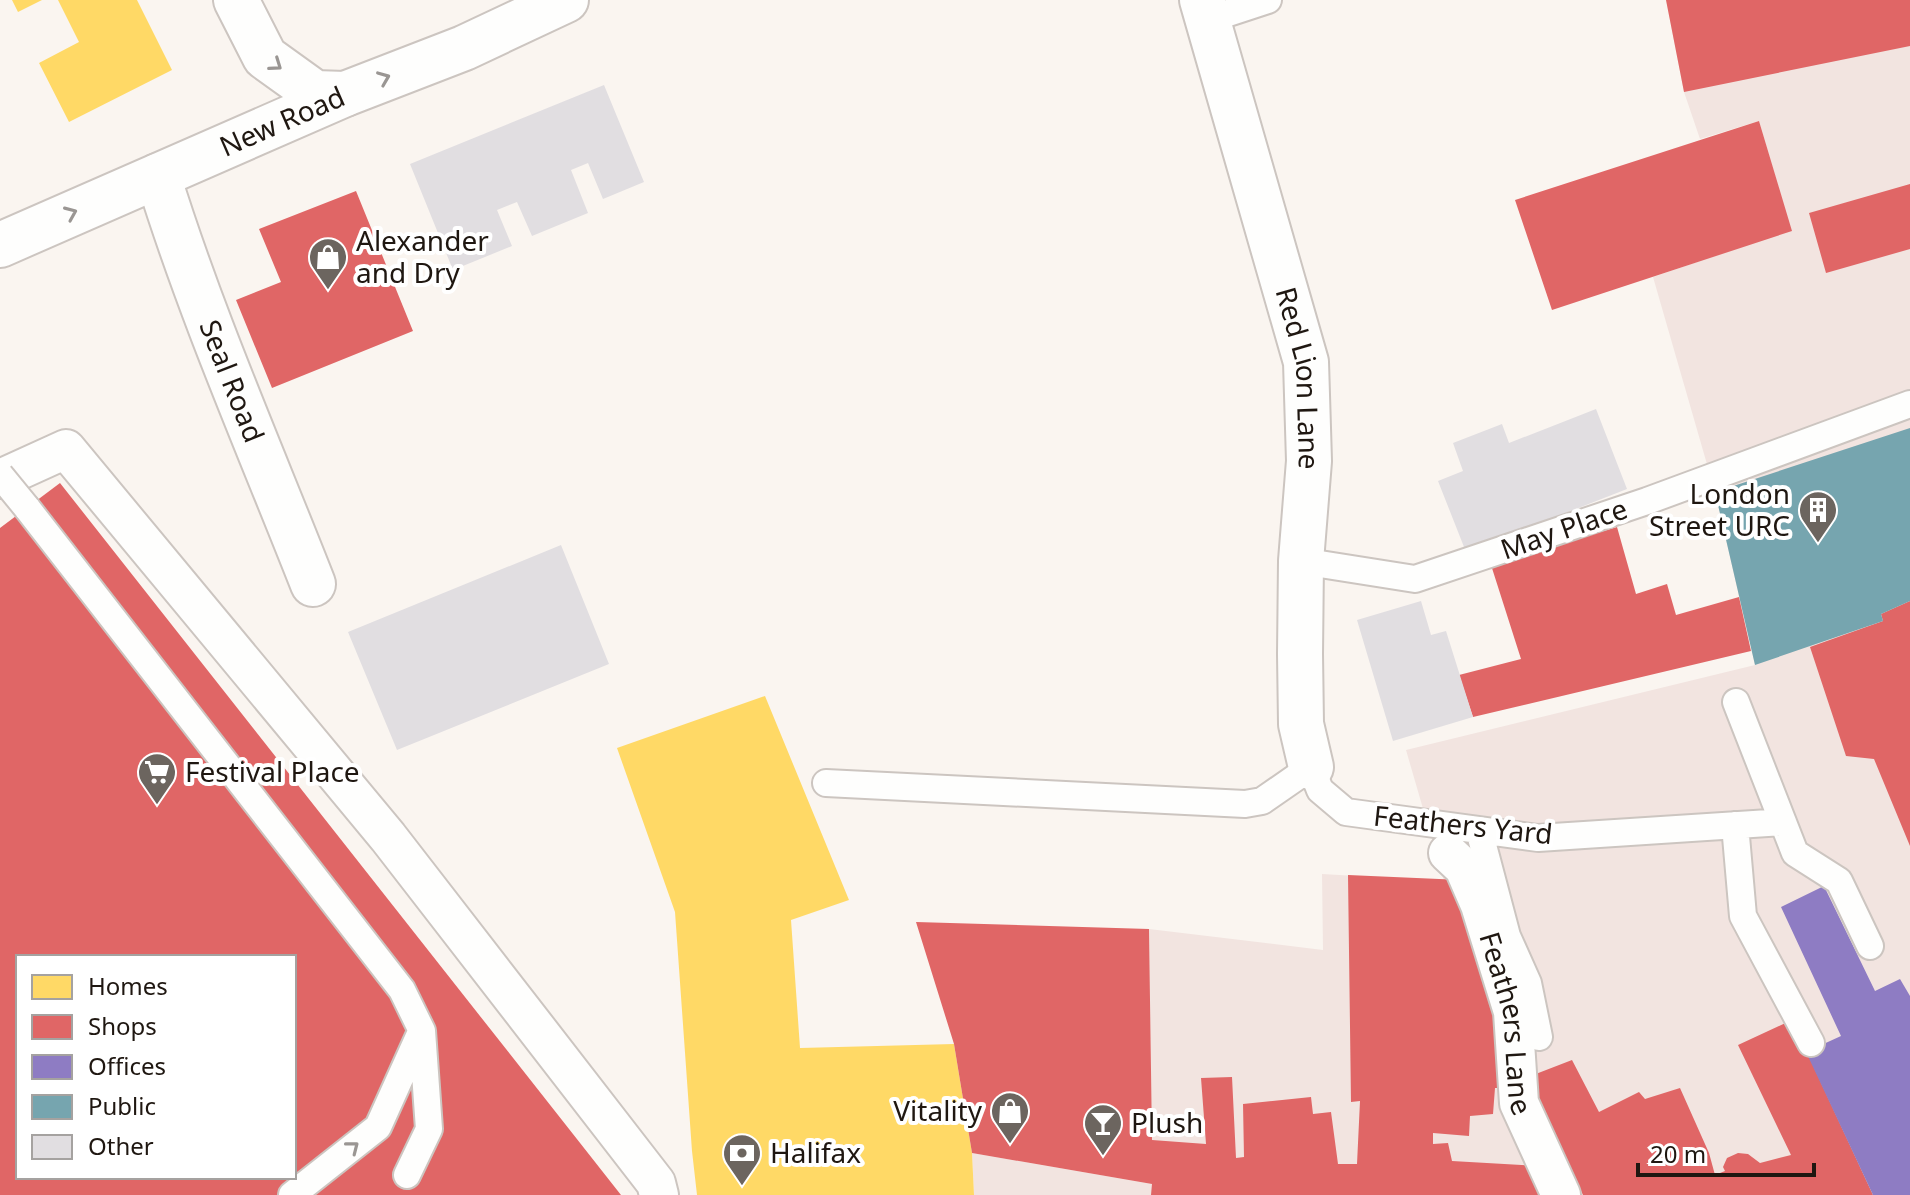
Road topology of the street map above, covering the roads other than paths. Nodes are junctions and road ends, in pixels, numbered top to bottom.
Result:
1 (236, 0) edge
2 (566, 0) edge
3 (1268, 0) edge
4 (1204, 10) edge
5 (345, 94) junction
6 (158, 176) junction
7 (0, 245) edge
8 (1910, 404) edge
9 (0, 477) edge
10 (1301, 561) junction
11 (313, 584) dead end
12 (1736, 702) dead end
13 (1311, 767) junction
14 (826, 783) dead end
15 (1783, 822) junction
16 (1735, 825) junction
17 (1479, 830) junction
18 (1448, 853) dead end
19 (1870, 946) dead end
20 (422, 1031) junction
21 (1539, 1037) dead end
22 (1811, 1043) dead end
23 (407, 1175) dead end
24 (292, 1195) edge
25 (659, 1195) edge
26 (1561, 1195) edge

1 -> 5 street
5 -> 2 street, New Road
3 - 4 lane
4 - 10 street, Red Lion Lane
5 - 6 street, New Road
7 -> 6 street, New Road
6 - 11 street, Seal Road
8 - 10 lane, May Place
9 - 20 lane, bridge
9 - 25 street
10 - 13 street, Red Lion Lane
12 - 15 lane
13 - 14 lane
13 - 17 lane, Feathers Yard
15 - 16 lane, Feathers Yard
15 - 19 lane
16 - 17 lane, Feathers Yard
16 - 22 lane
17 - 21 lane
18 - 26 street, Feathers Lane
20 - 23 lane
24 -> 20 lane

